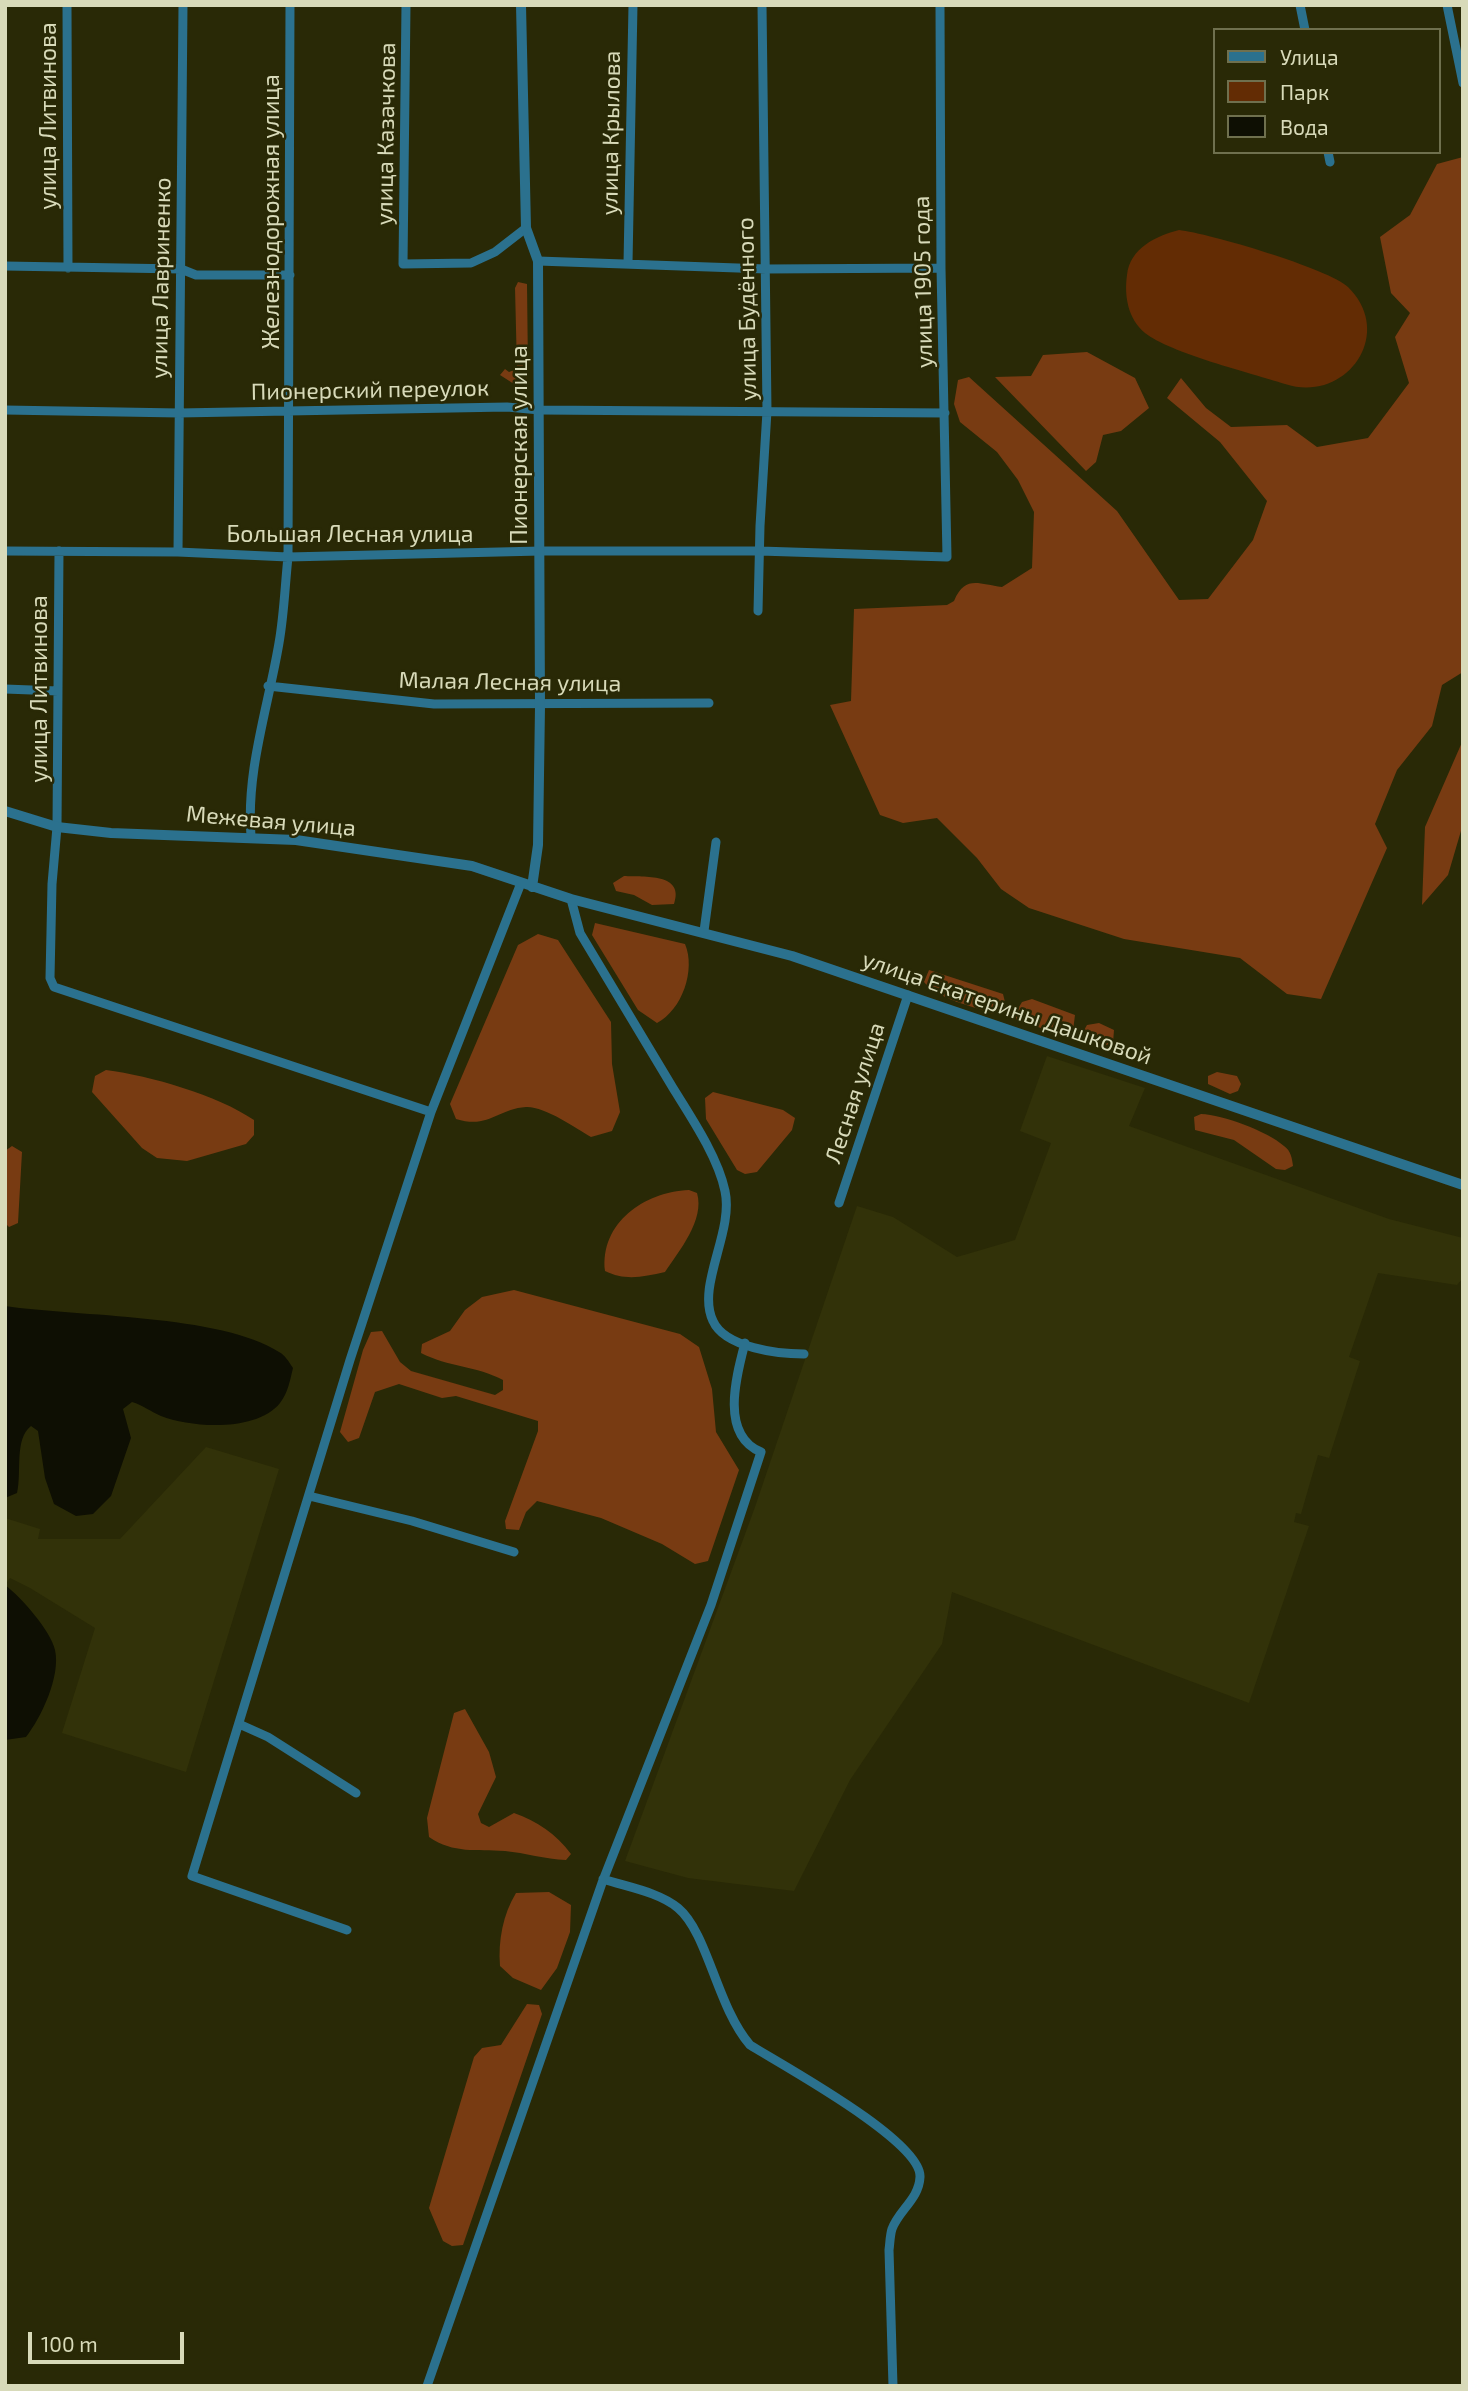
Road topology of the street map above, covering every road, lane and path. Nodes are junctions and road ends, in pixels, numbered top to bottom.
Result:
1 (68, 5) edge
2 (183, 5) edge
3 (290, 5) edge
4 (406, 5) edge
5 (521, 5) edge
6 (634, 5) edge
7 (762, 5) edge
8 (940, 5) edge
9 (1300, 5) edge
10 (1447, 5) edge
11 (1305, 28) edge
12 (1463, 83) edge
13 (526, 228) junction
14 (538, 261) junction
15 (628, 262) junction
16 (5, 266) edge
17 (68, 268) junction
18 (941, 268) junction
19 (181, 269) junction
20 (765, 269) junction
21 (290, 275) junction
22 (5, 410) edge
23 (540, 410) junction
24 (290, 411) junction
25 (767, 411) junction
26 (179, 413) junction
27 (945, 413) junction
28 (5, 551) edge
29 (59, 551) junction
30 (541, 551) junction
31 (760, 551) junction
32 (178, 552) junction
33 (288, 557) junction
34 (947, 557) joint
35 (758, 611) dead end
36 (268, 686) junction
37 (5, 690) edge
38 (58, 691) junction
39 (709, 703) dead end
40 (540, 706) junction
41 (5, 811) edge
42 (57, 827) junction
43 (251, 836) junction
44 (716, 842) dead end
45 (526, 885) junction
46 (571, 899) junction
47 (704, 931) junction
48 (908, 995) junction
49 (431, 1112) junction
50 (1463, 1185) edge
51 (839, 1203) dead end
52 (745, 1343) junction
53 (804, 1354) dead end
54 (309, 1496) junction
55 (514, 1552) dead end
56 (239, 1724) junction
57 (356, 1793) dead end
58 (603, 1879) junction
59 (347, 1930) dead end
60 (427, 2386) edge
61 (893, 2386) edge

1 - 17 street, улица Литвинова
2 - 19 street, улица Лавриненко
3 - 21 street, Железнодорожная улица
4 - 13 street, улица Казачкова
5 - 13 street, Пионерская улица
6 - 15 street, улица Крылова
7 - 20 street, улица Будённого
8 - 18 street, улица 1905 года
9 - 11 street
10 - 12 street
13 - 14 street, Пионерская улица
14 - 15 street
14 - 23 street, Пионерская улица
15 - 20 street
16 - 17 street
17 - 19 street
18 - 20 street
18 - 27 street, улица 1905 года
19 - 21 street
19 - 26 street, улица Лавриненко
20 - 25 street, улица Будённого
21 - 24 street, Железнодорожная улица
22 - 26 street, Пионерский переулок
23 - 24 street, Пионерский переулок
23 - 25 street, Пионерский переулок
23 - 30 street, Пионерская улица
24 - 26 street, Пионерский переулок
24 - 33 street, Железнодорожная улица
25 - 27 street, Пионерский переулок
25 - 31 street, улица Будённого
26 - 32 street, улица Лавриненко
27 - 34 street, улица 1905 года
28 - 29 street, Большая Лесная улица
29 - 32 street, Большая Лесная улица
29 - 38 street, улица Литвинова
30 - 31 street, Большая Лесная улица
30 - 33 street, Большая Лесная улица
30 - 40 street, Пионерская улица
31 - 34 street, Большая Лесная улица
31 - 35 street, улица Будённого
32 - 33 street, Большая Лесная улица
33 - 36 street, Железнодорожная улица
36 - 40 street, Малая Лесная улица
36 - 43 street, Железнодорожная улица
37 - 38 street
38 - 42 street, улица Литвинова
39 - 40 street, Малая Лесная улица
40 - 45 street, Пионерская улица
41 - 42 street, Межевая улица
42 - 43 street, Межевая улица
42 - 49 street, улица Литвинова
43 - 45 street, Межевая улица
44 - 47 street
45 - 46 street, улица Екатерины Дашковой
45 - 49 street
46 - 47 street, улица Екатерины Дашковой
46 - 52 street
47 - 48 street, улица Екатерины Дашковой
48 - 50 street, улица Екатерины Дашковой
48 - 51 street, Лесная улица
49 - 54 street
52 - 53 street
52 - 58 street
54 - 55 street
54 - 56 street
56 - 57 street
56 - 59 street
58 - 60 street
58 - 61 street

